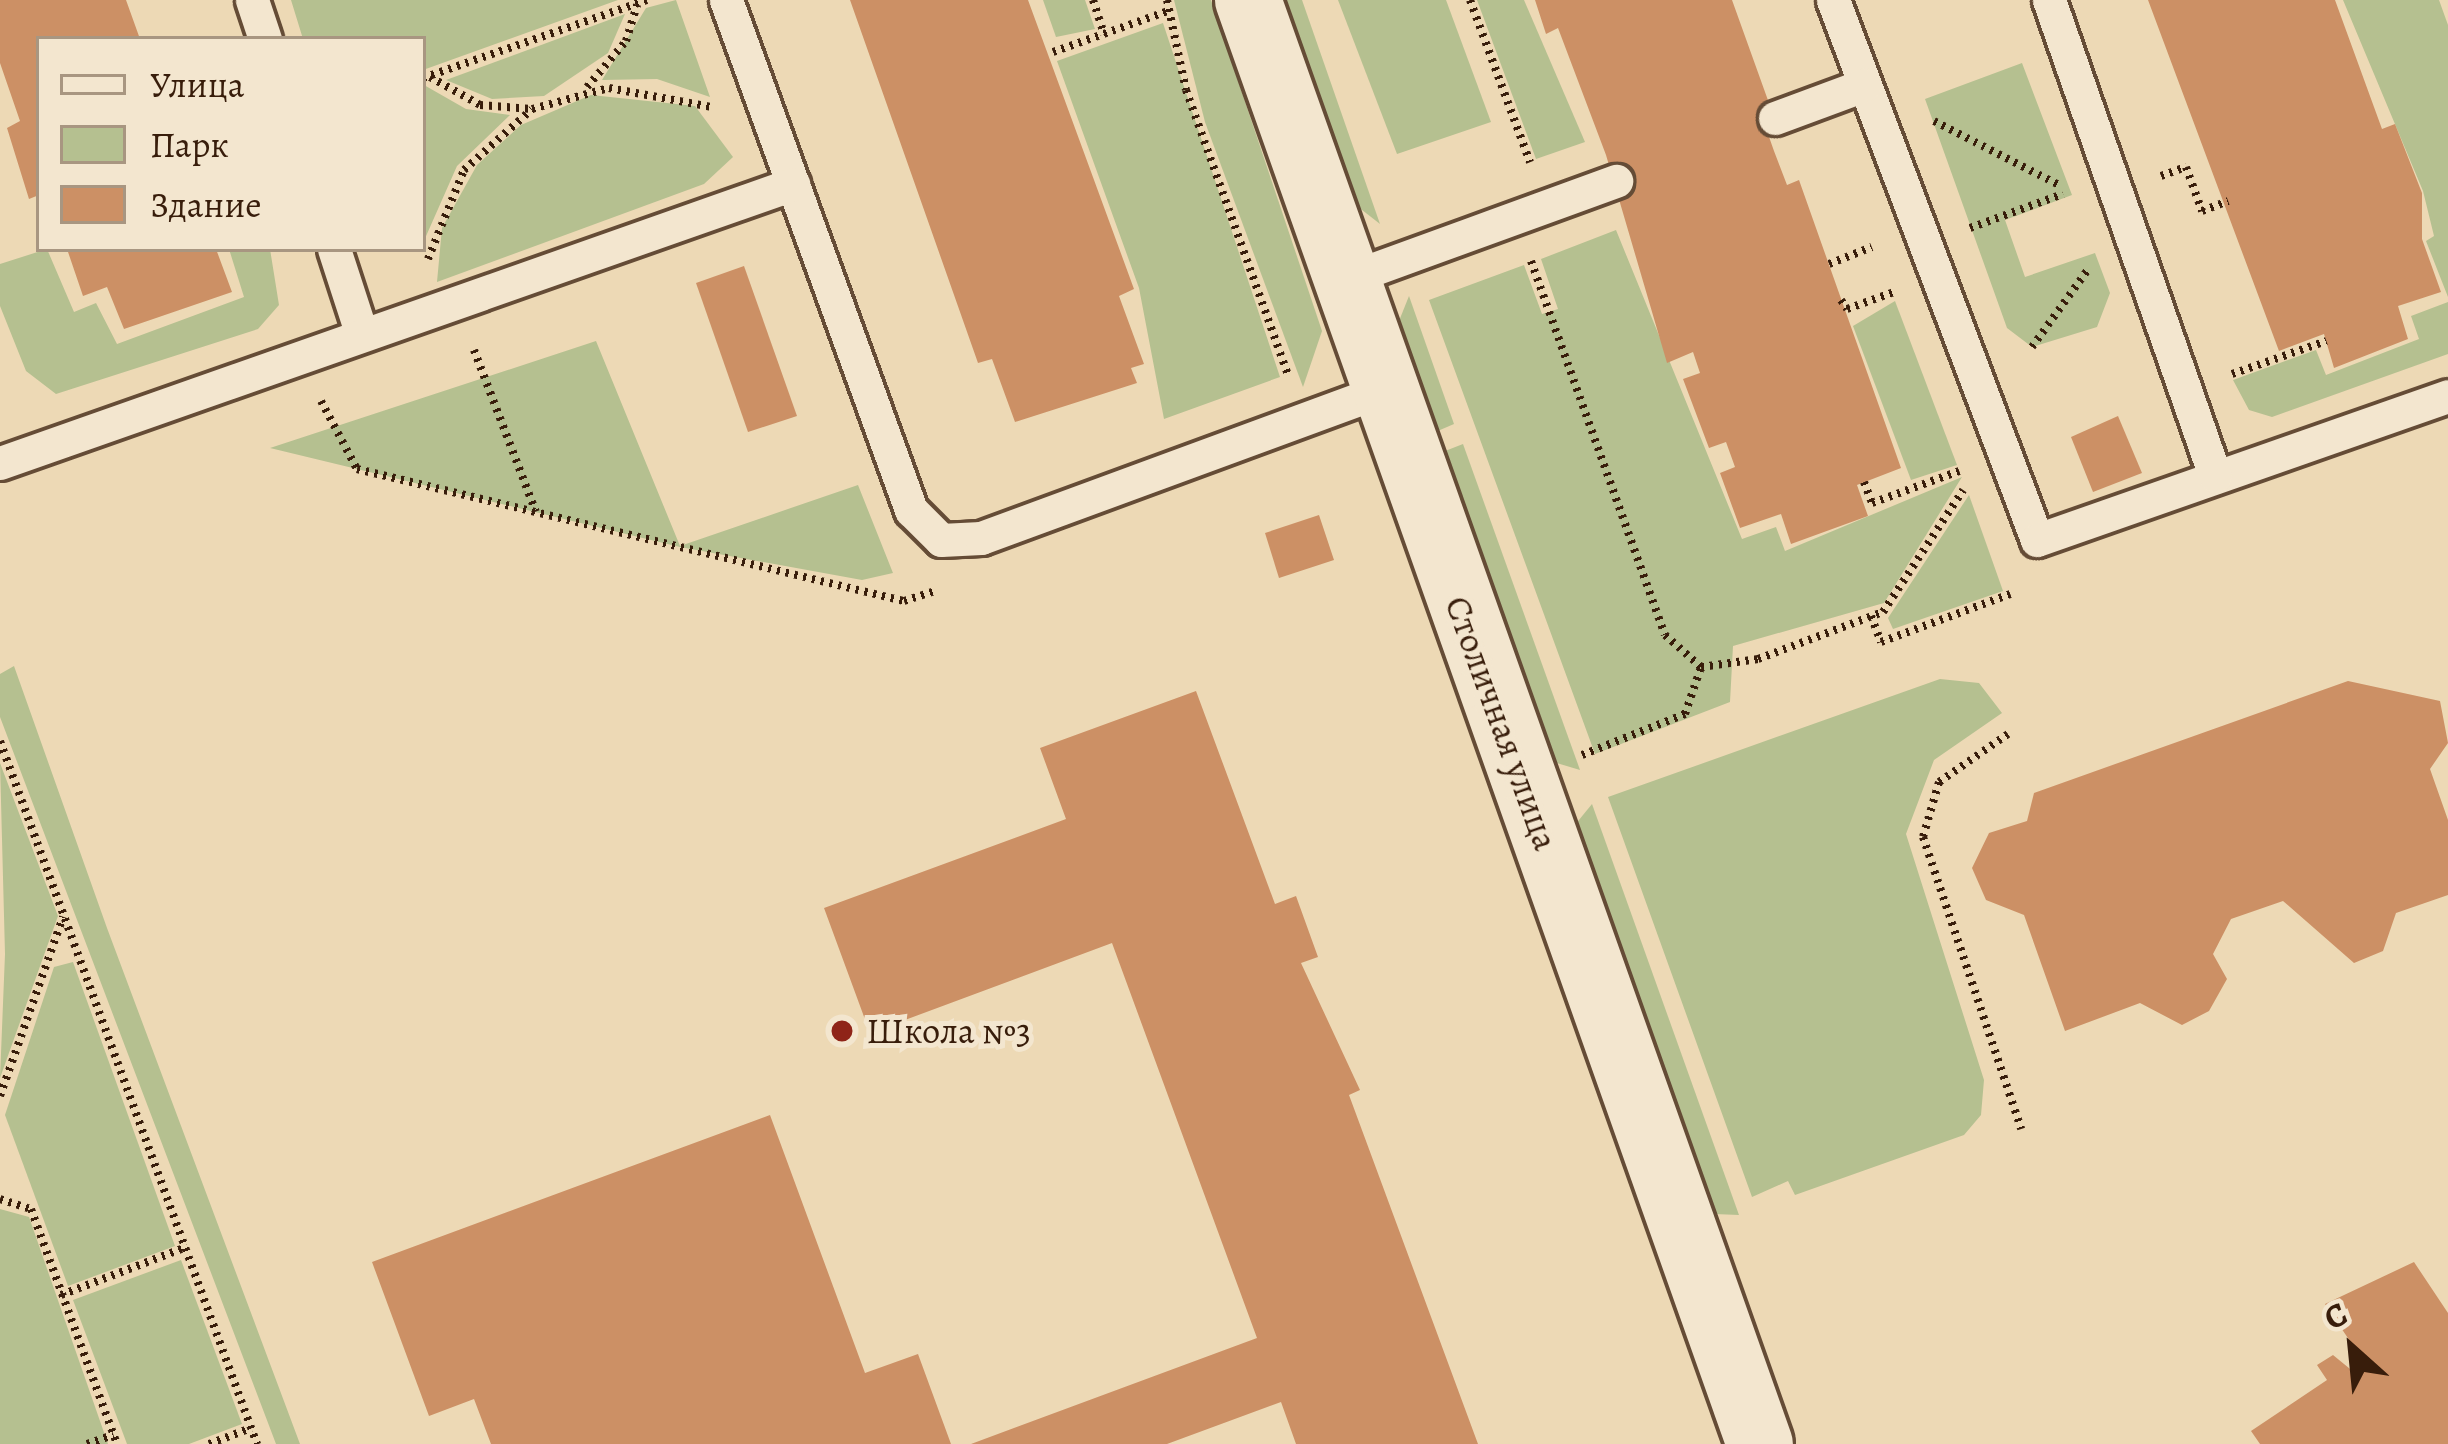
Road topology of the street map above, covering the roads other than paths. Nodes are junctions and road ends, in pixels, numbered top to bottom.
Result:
1 (252, 0) edge
2 (726, 0) edge
3 (1248, 0) edge
4 (1833, 0) edge
5 (2049, 0) edge
6 (264, 36) edge
7 (1864, 85) junction
8 (1775, 118) dead end
9 (1616, 182) dead end
10 (794, 184) junction
11 (335, 252) edge
12 (1341, 281) junction
13 (362, 335) junction
14 (1380, 391) junction
15 (2448, 397) edge
16 (0, 463) edge
17 (2215, 476) junction
18 (1760, 1444) edge

1 - 6 lane
2 - 10 lane
3 - 12 street, Столичная улица
4 - 7 lane
5 - 17 lane
7 - 8 lane
7 - 17 lane
9 - 12 lane
10 - 13 lane
10 - 14 lane
11 - 13 lane
12 - 14 street, Столичная улица
13 - 16 lane
14 - 18 street, Столичная улица
15 - 17 lane

